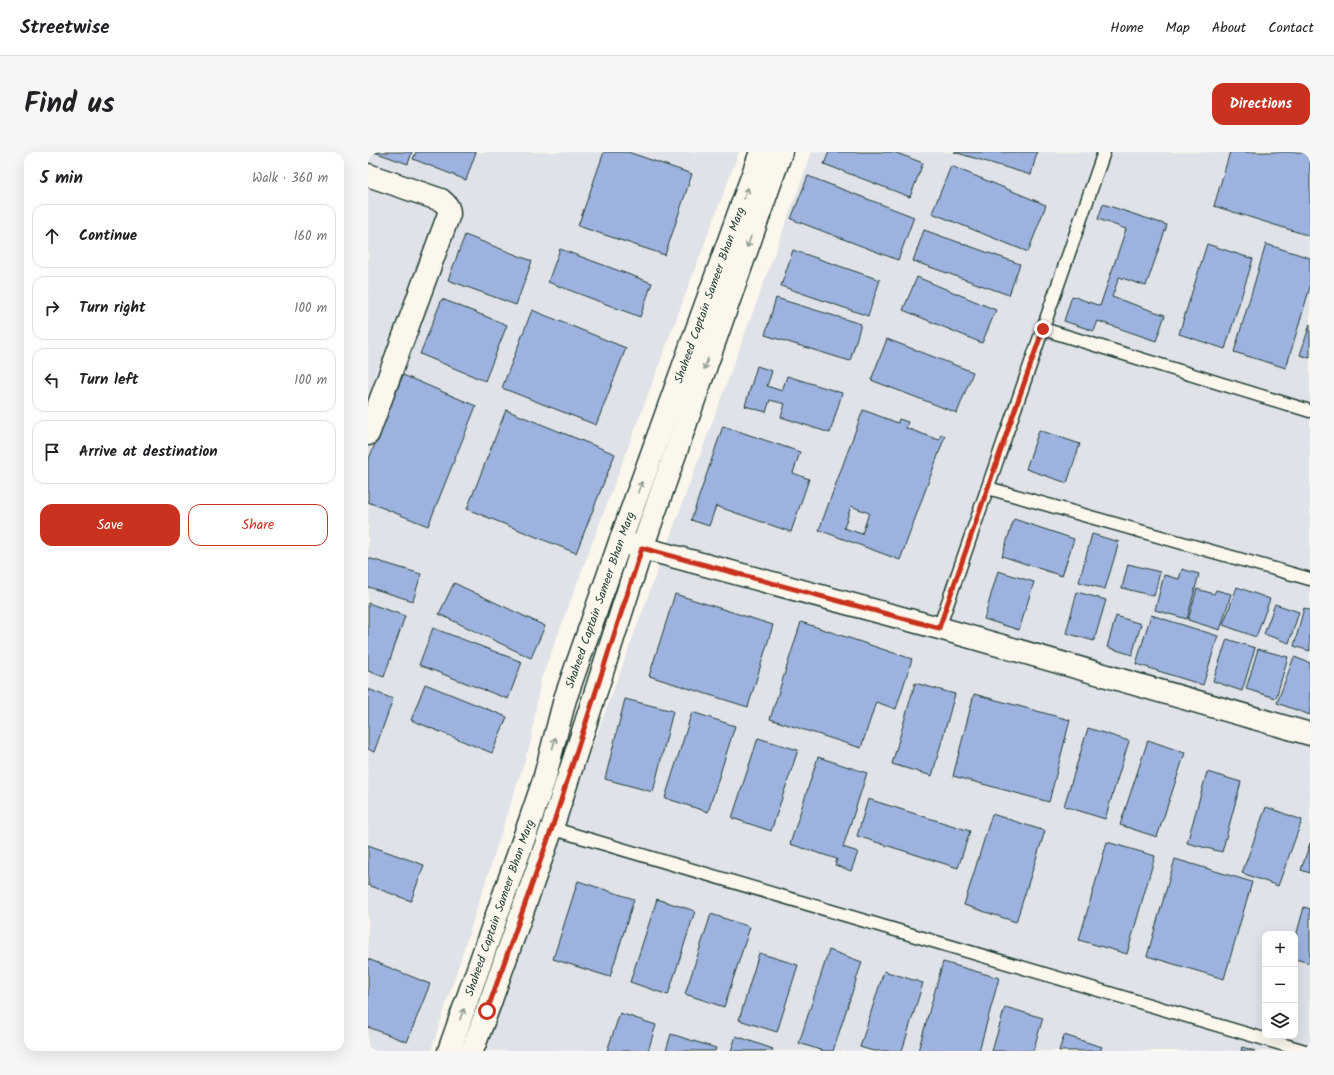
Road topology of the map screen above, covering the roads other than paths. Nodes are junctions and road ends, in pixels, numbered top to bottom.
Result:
1 (761, 152) edge
2 (781, 152) edge
3 (1104, 152) edge
4 (368, 175) edge
5 (1043, 329) junction
6 (1310, 411) edge
7 (368, 434) edge
8 (988, 488) junction
9 (620, 542) junction
10 (642, 548) junction
11 (1310, 579) edge
12 (939, 628) junction
13 (1310, 734) edge
14 (530, 821) junction
15 (552, 828) junction
16 (449, 1051) edge
17 (472, 1051) edge
18 (1305, 1051) edge

9 -> 1 street, Shaheed Captain Sameer Bhan Marg
2 -> 10 street, Shaheed Captain Sameer Bhan Marg
3 - 5 lane
4 - 7 street
5 - 6 lane
5 - 8 lane
8 - 11 lane
8 - 12 lane
9 - 10 street
14 -> 9 street, Shaheed Captain Sameer Bhan Marg
10 - 12 street
10 - 15 street, Shaheed Captain Sameer Bhan Marg
12 - 13 street
14 - 15 lane
16 -> 14 street, Shaheed Captain Sameer Bhan Marg
15 - 17 street, Shaheed Captain Sameer Bhan Marg
15 - 18 lane

